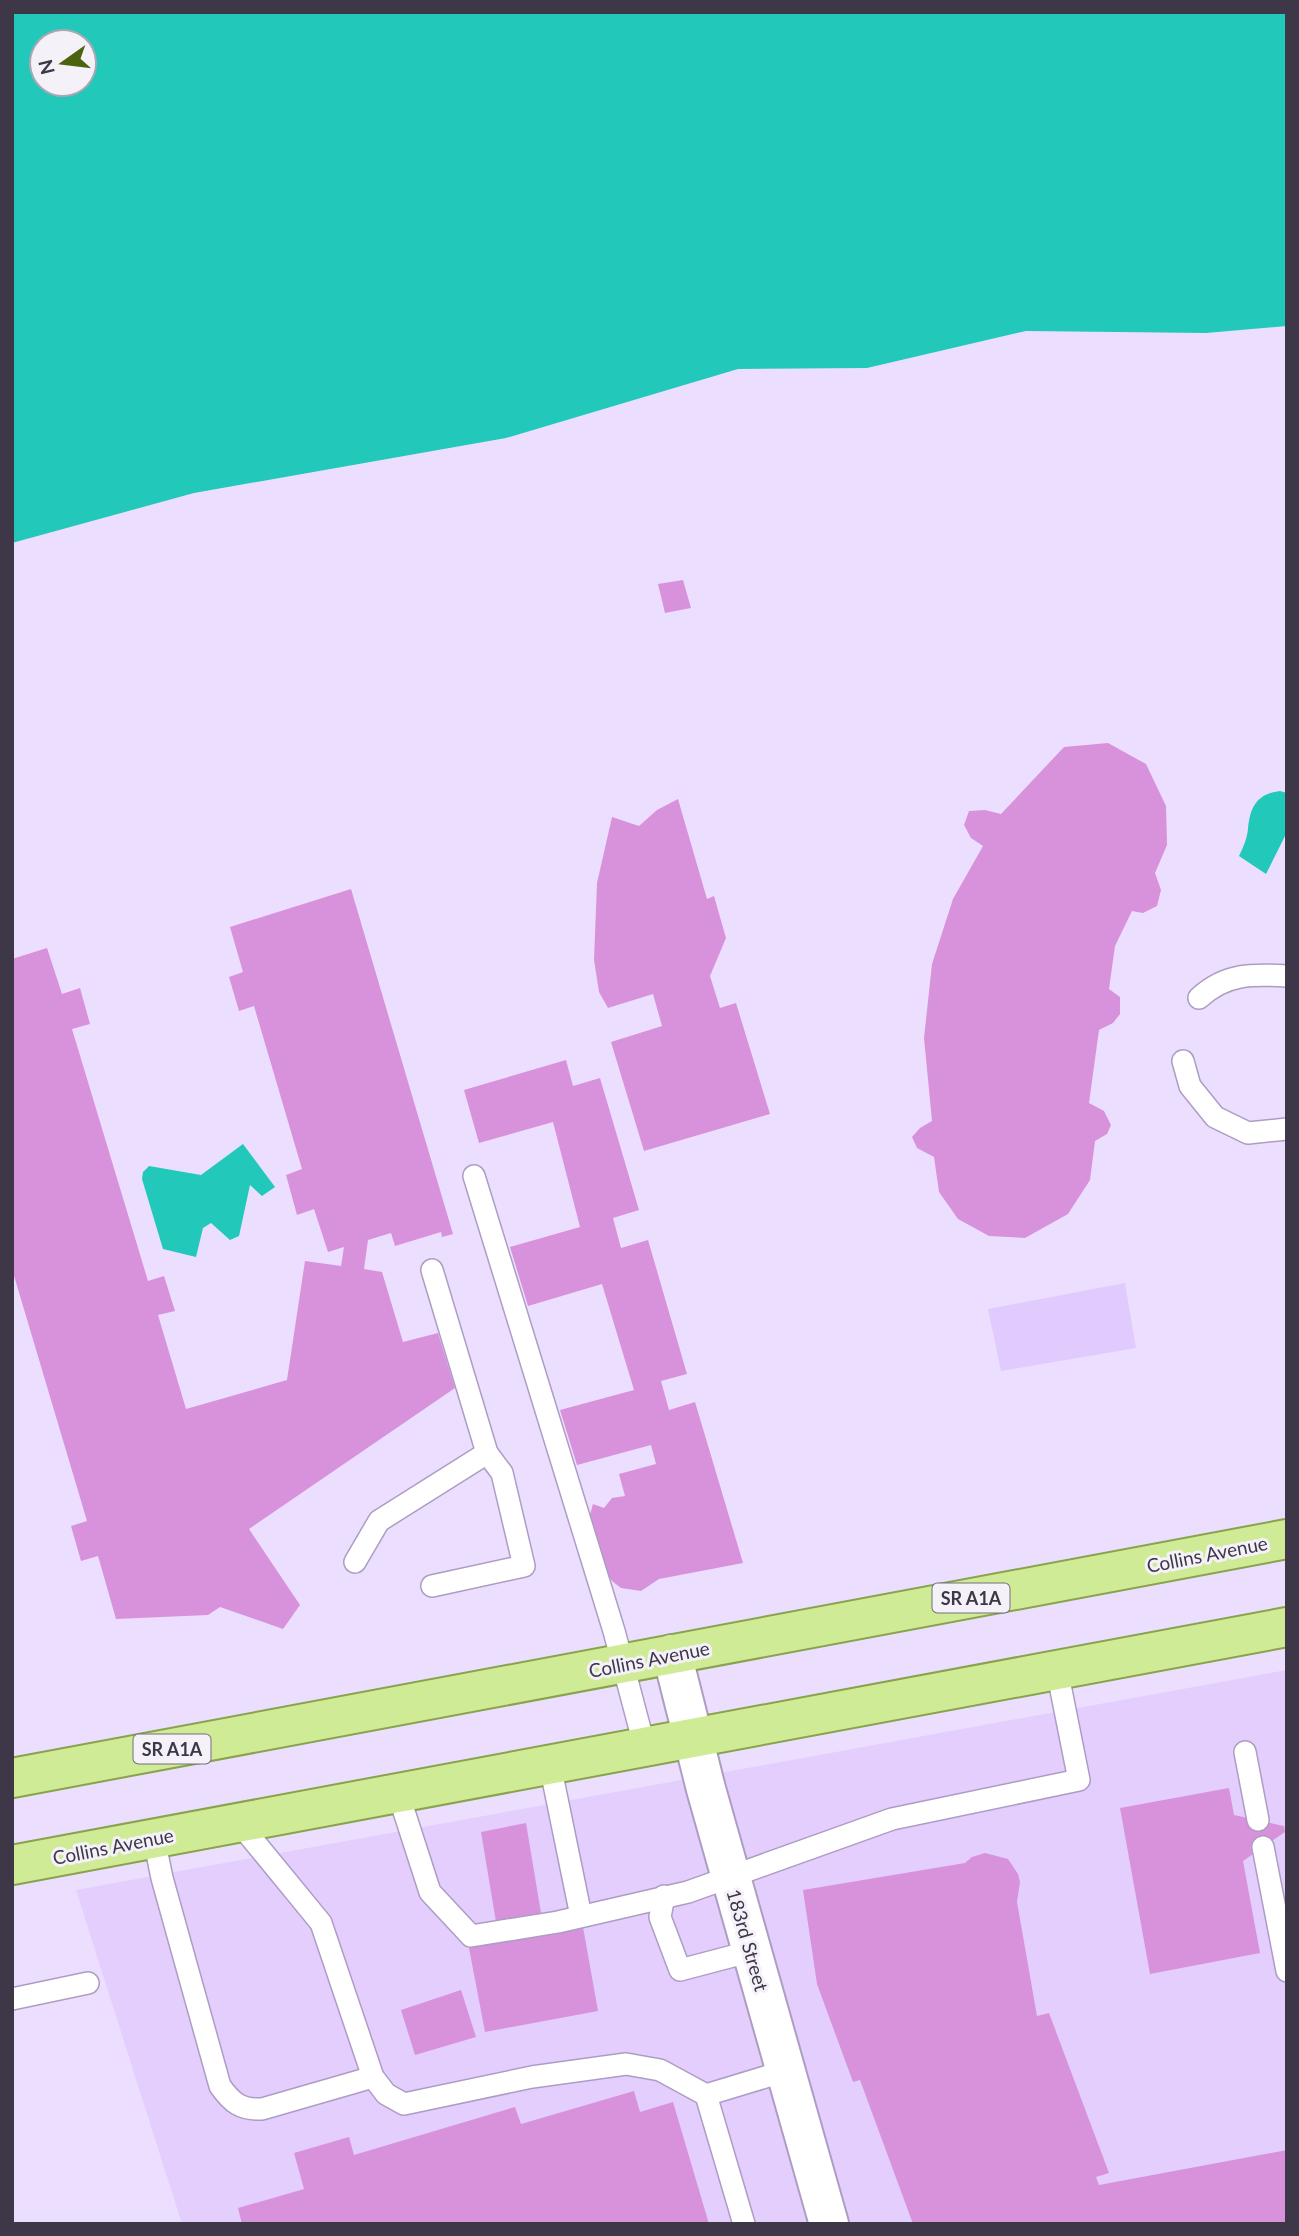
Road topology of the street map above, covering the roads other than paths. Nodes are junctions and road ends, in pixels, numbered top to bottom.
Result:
1 (1287, 976) edge
2 (1199, 998) dead end
3 (1183, 1061) dead end
4 (1287, 1129) edge
5 (474, 1176) dead end
6 (432, 1270) dead end
7 (486, 1453) junction
8 (1287, 1539) edge
9 (355, 1562) dead end
10 (432, 1586) dead end
11 (1281, 1626) edge
12 (672, 1654) junction
13 (622, 1664) junction
14 (1057, 1671) junction
15 (694, 1738) junction
16 (645, 1748) junction
17 (1245, 1752) dead end
18 (550, 1765) junction
19 (12, 1778) edge
20 (398, 1794) junction
21 (1258, 1820) dead end
22 (239, 1823) junction
23 (154, 1839) junction
24 (1264, 1847) dead end
25 (12, 1865) edge
26 (730, 1876) junction
27 (664, 1896) junction
28 (581, 1916) junction
29 (751, 1951) junction
30 (1287, 1971) edge
31 (88, 1983) dead end
32 (12, 1999) edge
33 (785, 2071) junction
34 (373, 2077) junction
35 (706, 2095) junction
36 (744, 2224) edge
37 (829, 2224) edge

1 - 2 lane
3 - 4 lane
5 - 13 lane
6 - 7 lane
7 - 9 lane
7 - 10 lane
8 - 12 main road, Collins Avenue / SR A1A
11 - 14 main road, Collins Avenue
12 - 13 main road, Collins Avenue / SR A1A
12 - 15 street, 183rd Street
13 - 16 lane
13 - 19 main road, Collins Avenue / SR A1A
14 - 15 main road, Collins Avenue
14 - 26 lane
15 - 16 main road, Collins Avenue
15 - 26 street, 183rd Street
16 - 18 main road, Collins Avenue
17 - 21 lane
18 - 20 main road, Collins Avenue
18 - 28 lane
20 - 22 main road, Collins Avenue
20 - 28 lane
22 - 23 main road, Collins Avenue
22 - 34 lane
23 - 25 main road, Collins Avenue
23 - 34 lane
24 - 30 lane
26 - 27 lane
26 - 29 street, 183rd Street
27 - 28 lane
27 - 29 lane
29 - 33 street, 183rd Street
31 - 32 lane
33 - 35 lane
33 - 37 street, 183rd Street
34 - 35 lane
35 - 36 lane

